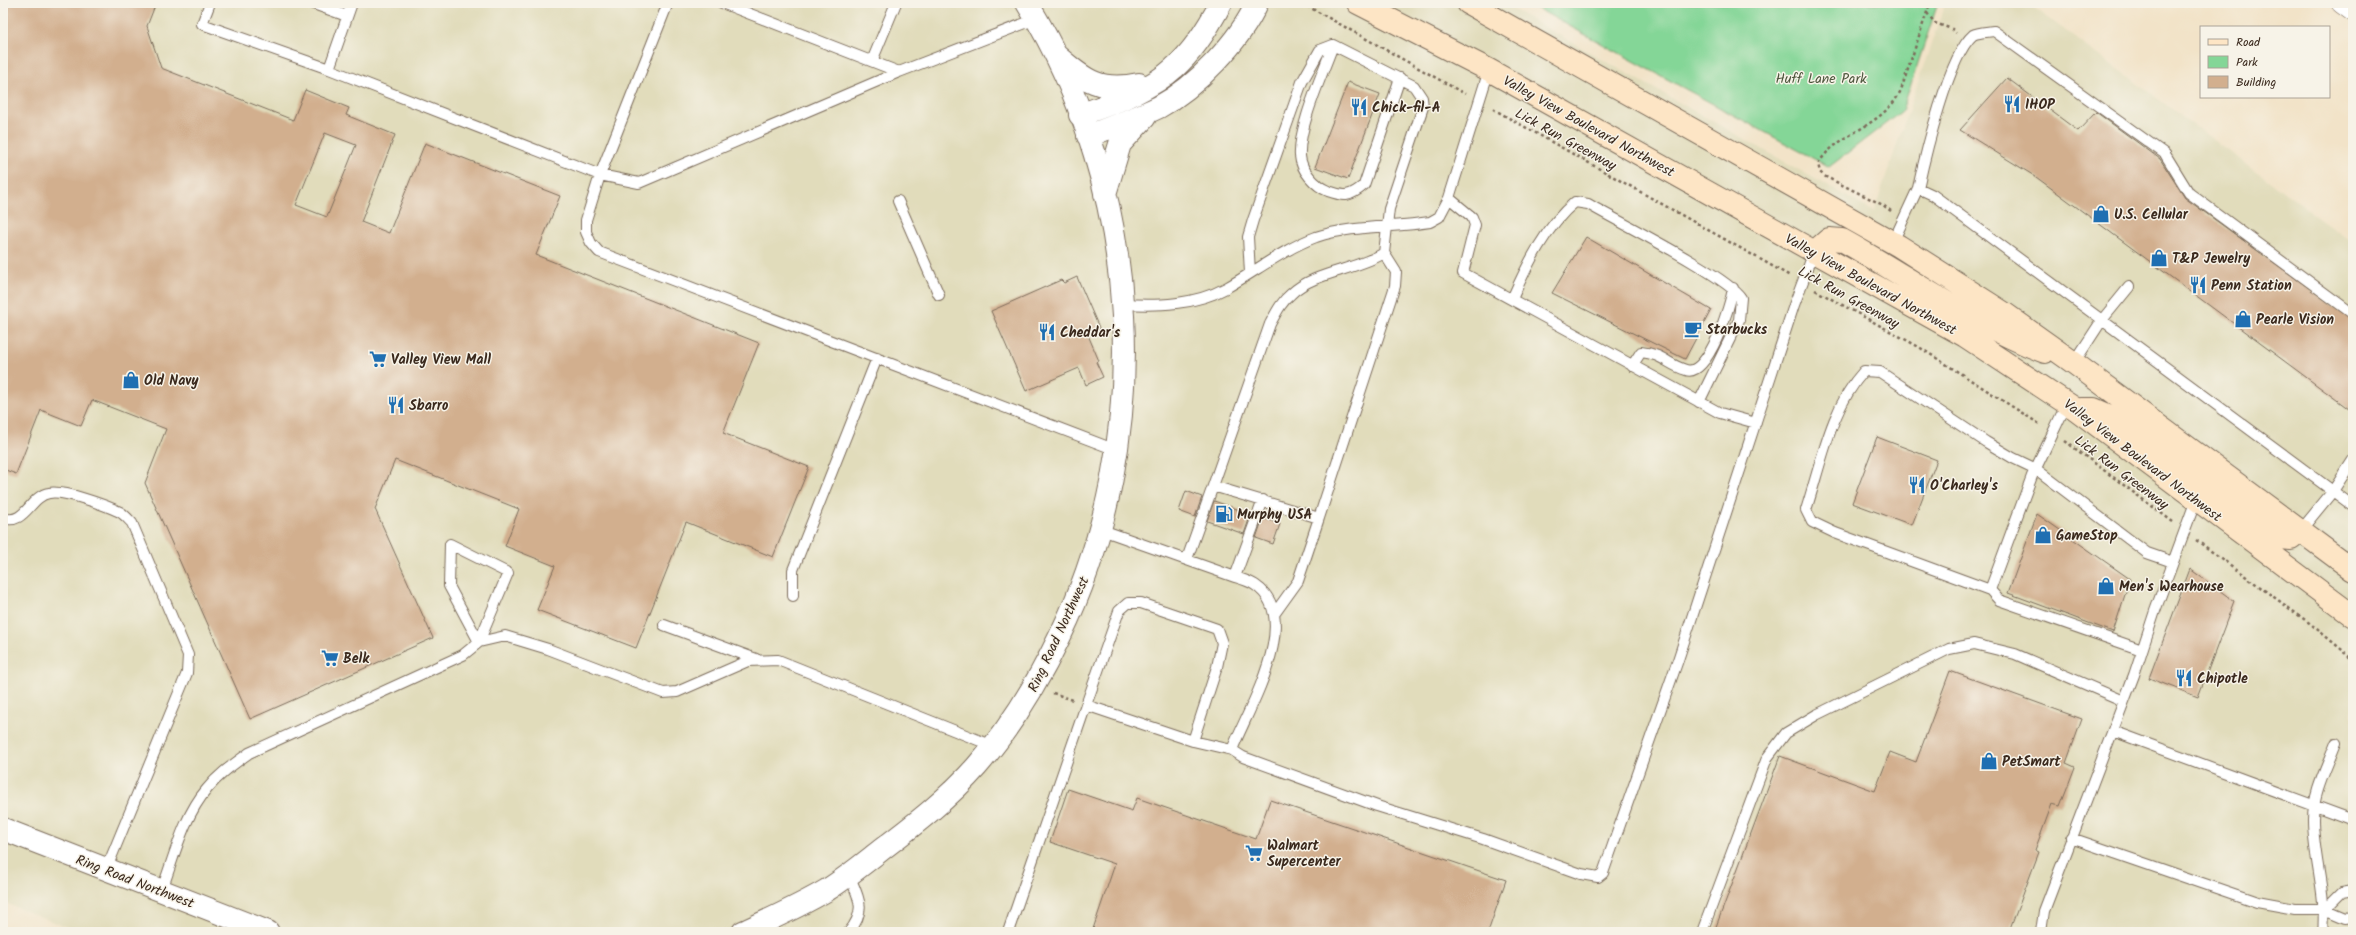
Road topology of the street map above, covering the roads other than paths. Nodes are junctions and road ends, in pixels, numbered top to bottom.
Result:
1 (210, 3) edge
2 (311, 3) edge
3 (352, 3) edge
4 (668, 3) edge
5 (722, 3) edge
6 (896, 3) edge
7 (1221, 3) edge
8 (1257, 3) edge
9 (1358, 3) edge
10 (1468, 3) edge
11 (2342, 3) edge
12 (1032, 11) edge
13 (2353, 11) edge
14 (348, 16) junction
15 (1334, 45) junction
16 (1054, 53) junction
17 (872, 61) junction
18 (329, 69) junction
19 (1489, 70) junction
20 (899, 72) junction
21 (1164, 75) junction
22 (1400, 78) junction
23 (1153, 109) junction
24 (1080, 115) junction
25 (1088, 136) junction
26 (600, 175) junction
27 (1918, 188) junction
28 (1105, 194) junction
29 (1449, 198) junction
30 (898, 201) dead end
31 (1385, 227) junction
32 (1893, 242) junction
33 (1814, 252) junction
34 (1384, 253) junction
35 (1250, 273) junction
36 (2130, 287) dead end
37 (1733, 288) junction
38 (939, 295) dead end
39 (1512, 299) junction
40 (1123, 304) junction
41 (2353, 314) edge
42 (2102, 320) junction
43 (877, 358) junction
44 (2074, 363) junction
45 (1632, 366) junction
46 (1699, 402) junction
47 (2070, 406) junction
48 (1756, 423) junction
49 (1118, 451) junction
50 (2353, 460) edge
51 (2036, 469) junction
52 (1213, 486) junction
53 (2333, 490) junction
54 (1263, 500) junction
55 (2196, 500) junction
56 (2353, 506) edge
57 (3, 518) edge
58 (1319, 518) junction
59 (1102, 530) junction
60 (2301, 530) junction
61 (1188, 559) junction
62 (2173, 562) junction
63 (2353, 570) edge
64 (1235, 577) junction
65 (1990, 590) junction
66 (793, 596) dead end
67 (1274, 614) junction
68 (2353, 616) edge
69 (664, 625) dead end
70 (479, 642) junction
71 (2142, 650) junction
72 (756, 659) junction
73 (2124, 701) junction
74 (1086, 705) junction
75 (2113, 731) junction
76 (1193, 741) junction
77 (2336, 743) dead end
78 (993, 746) junction
79 (1232, 750) junction
80 (2314, 806) junction
81 (2353, 820) edge
82 (3, 829) edge
83 (2071, 838) junction
84 (106, 870) junction
85 (849, 875) junction
86 (2353, 890) edge
87 (161, 892) junction
88 (2325, 909) junction
89 (2353, 917) edge
90 (268, 932) edge
91 (743, 932) edge
92 (849, 932) edge
93 (1008, 932) edge
94 (1702, 932) edge
95 (2041, 932) edge
96 (2322, 932) edge

1 - 18 lane
2 - 14 lane
3 - 14 lane
4 - 26 lane
5 - 17 lane
6 - 17 lane
7 - 21 street
8 - 23 street
9 - 19 main road, Valley View Boulevard Northwest
10 - 32 main road
11 - 13 street
12 - 16 street, Ring Road Northwest
12 - 20 lane
14 - 18 lane
15 - 22 lane
15 - 22 lane
15 - 35 lane
16 - 21 street
16 - 24 street, Ring Road Northwest
17 - 20 lane
18 - 26 lane
19 - 29 lane
19 - 33 main road, Valley View Boulevard Northwest
20 - 26 lane
21 - 24 street
22 - 31 lane
23 - 25 street
23 - 28 street
24 - 25 street, Ring Road Northwest
25 - 28 street, Ring Road Northwest
26 - 43 lane
27 - 32 lane
27 - 41 lane
27 - 42 lane
28 - 40 street, Ring Road Northwest
29 - 31 lane
29 - 39 lane
30 - 38 lane
31 - 34 lane
31 - 35 lane
32 - 44 main road
33 - 44 main road
33 - 47 main road, Valley View Boulevard Northwest
33 - 48 lane
34 - 52 lane
34 - 58 lane
35 - 40 lane
36 - 42 lane
37 - 39 lane
37 - 45 lane
37 - 46 lane
39 - 45 lane
40 - 49 street, Ring Road Northwest
42 - 44 lane
42 - 53 lane
43 - 49 lane
43 - 66 lane
44 - 60 main road
45 - 46 lane
46 - 48 lane
47 - 51 lane
47 - 55 main road, Valley View Boulevard Northwest
47 - 60 main road
48 - 79 lane
49 - 59 street, Ring Road Northwest
50 - 53 lane
51 - 62 lane
51 - 65 lane
51 - 65 lane
52 - 54 lane
52 - 61 lane
53 - 56 lane
53 - 60 lane
54 - 58 lane
54 - 64 lane
55 - 62 lane
55 - 68 main road, Valley View Boulevard Northwest
57 - 84 lane
58 - 67 lane
59 - 61 lane
59 - 78 street, Ring Road Northwest
60 - 63 main road
61 - 64 lane
62 - 71 lane
64 - 67 lane
65 - 71 lane
67 - 79 lane
69 - 72 lane
70 - 70 lane
70 - 72 lane
70 - 87 lane
71 - 73 lane
72 - 78 lane
73 - 75 lane
73 - 94 lane
74 - 76 lane
74 - 76 lane
74 - 93 lane
75 - 80 lane
75 - 83 lane
76 - 79 lane
77 - 80 lane
78 - 85 street, Ring Road Northwest
80 - 81 lane
80 - 88 lane
82 - 84 street, Ring Road Northwest
83 - 88 lane
83 - 95 lane
84 - 87 street, Ring Road Northwest
85 - 91 street, Ring Road Northwest
85 - 92 lane
86 - 88 lane
87 - 90 street, Ring Road Northwest
88 - 89 lane
88 - 96 lane

